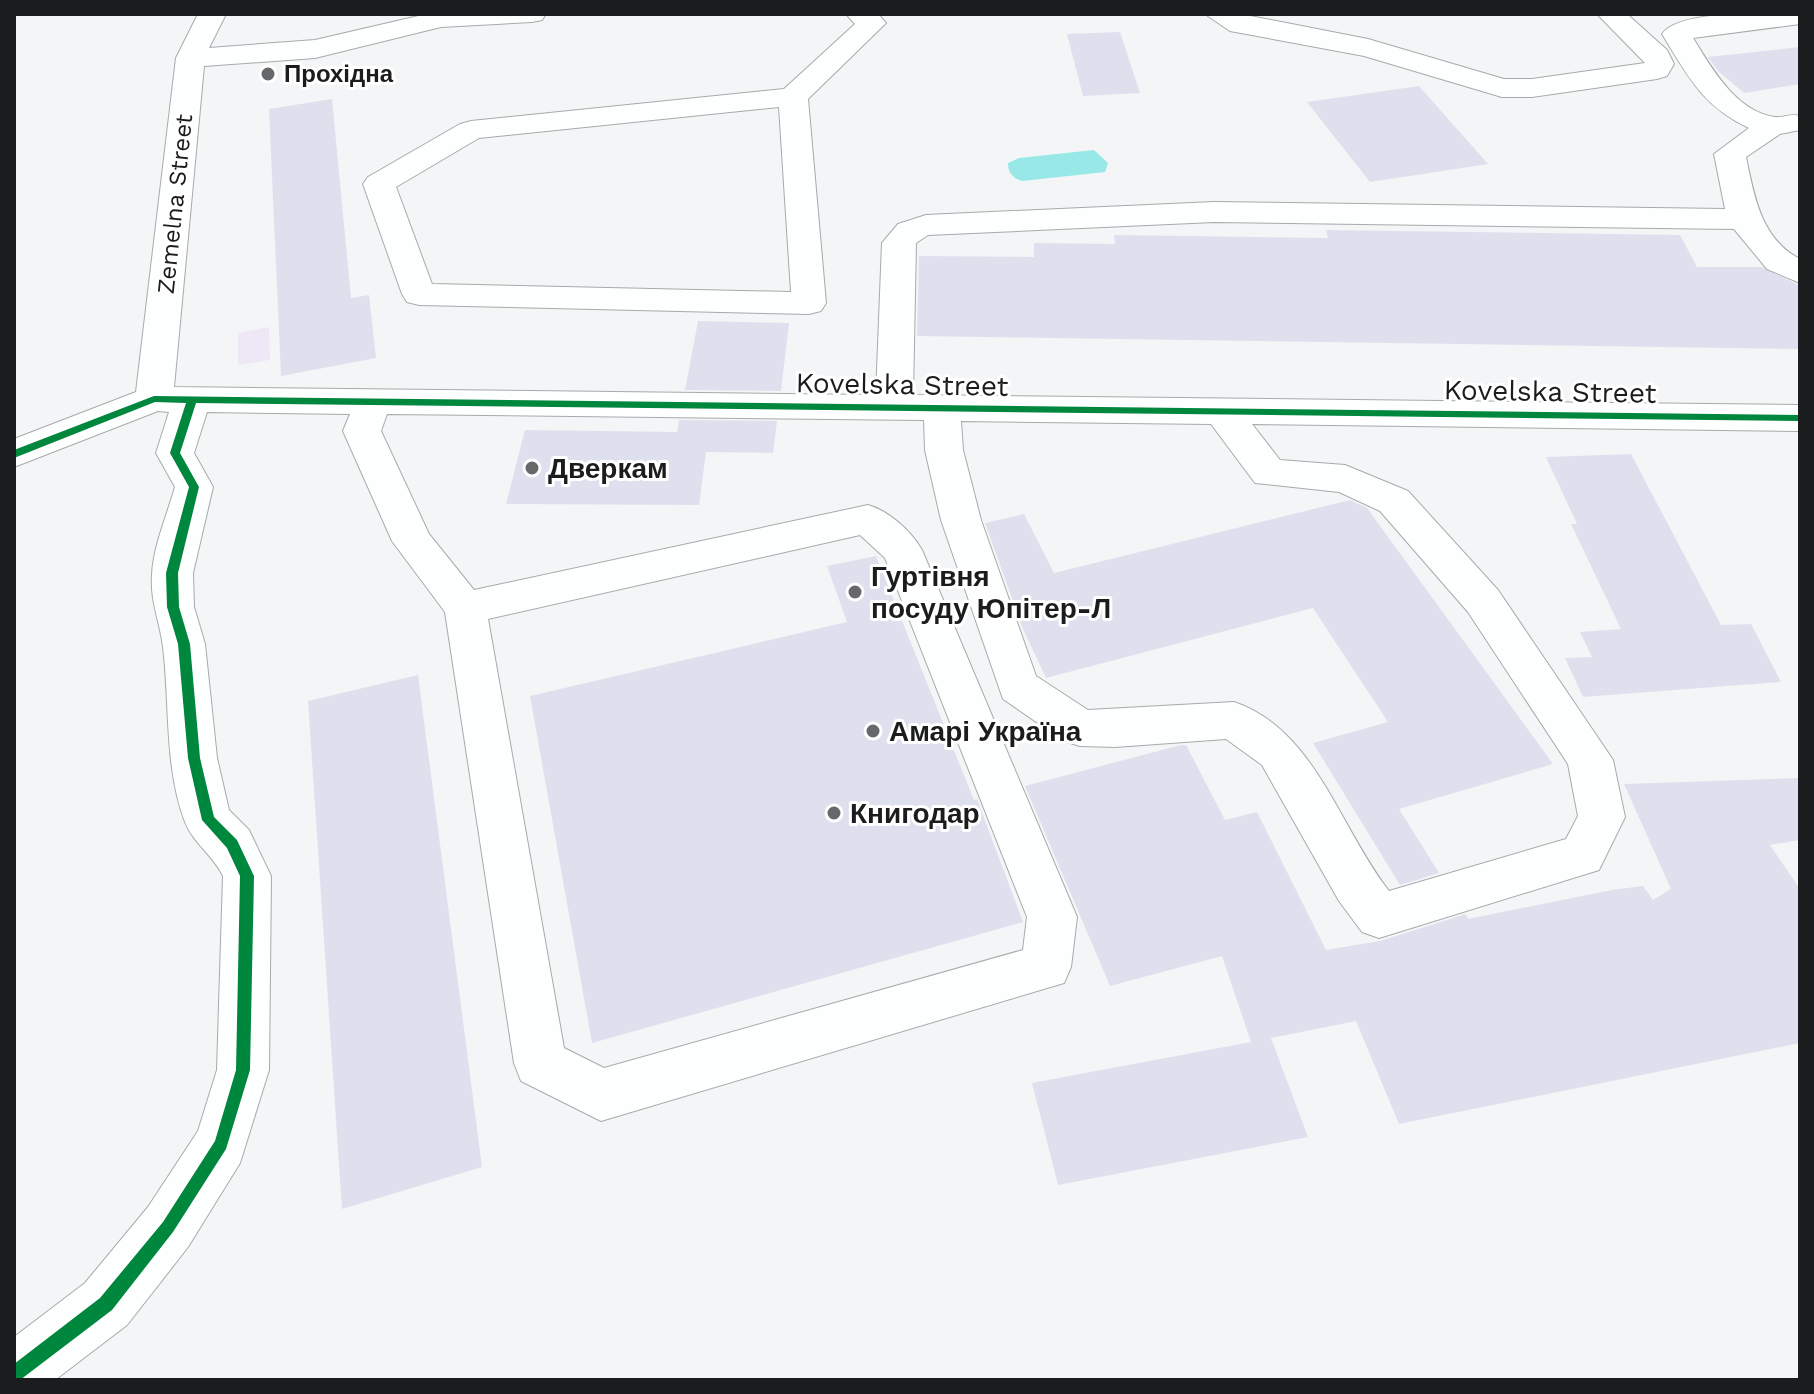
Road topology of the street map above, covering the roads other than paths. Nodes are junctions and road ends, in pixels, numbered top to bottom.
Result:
1 (212, 14) edge
2 (532, 14) edge
3 (860, 14) edge
4 (1219, 14) edge
5 (1611, 14) edge
6 (1800, 16) edge
7 (190, 58) junction
8 (793, 97) junction
9 (1786, 124) edge
10 (1743, 219) junction
11 (1800, 273) edge
12 (173, 399) junction
13 (373, 401) junction
14 (894, 407) junction
15 (942, 408) junction
16 (1222, 412) junction
17 (1800, 418) edge
18 (14, 454) edge
19 (465, 608) junction
20 (14, 1374) edge

1 - 7 street, Zemelna Street
2 - 7 street
3 - 8 street
4 - 5 street
6 - 9 street
7 - 12 street, Zemelna Street
8 - 8 street
9 - 10 street
10 - 11 street
10 - 14 street
12 - 13 street, Kovelska Street
12 - 18 street, Kovelska Street
12 - 20 street, Zemelna Street
13 - 14 street, Kovelska Street
13 - 19 street
14 - 15 street, Kovelska Street
15 - 16 street, Kovelska Street
15 - 16 street
16 - 17 street, Kovelska Street
19 - 19 street

